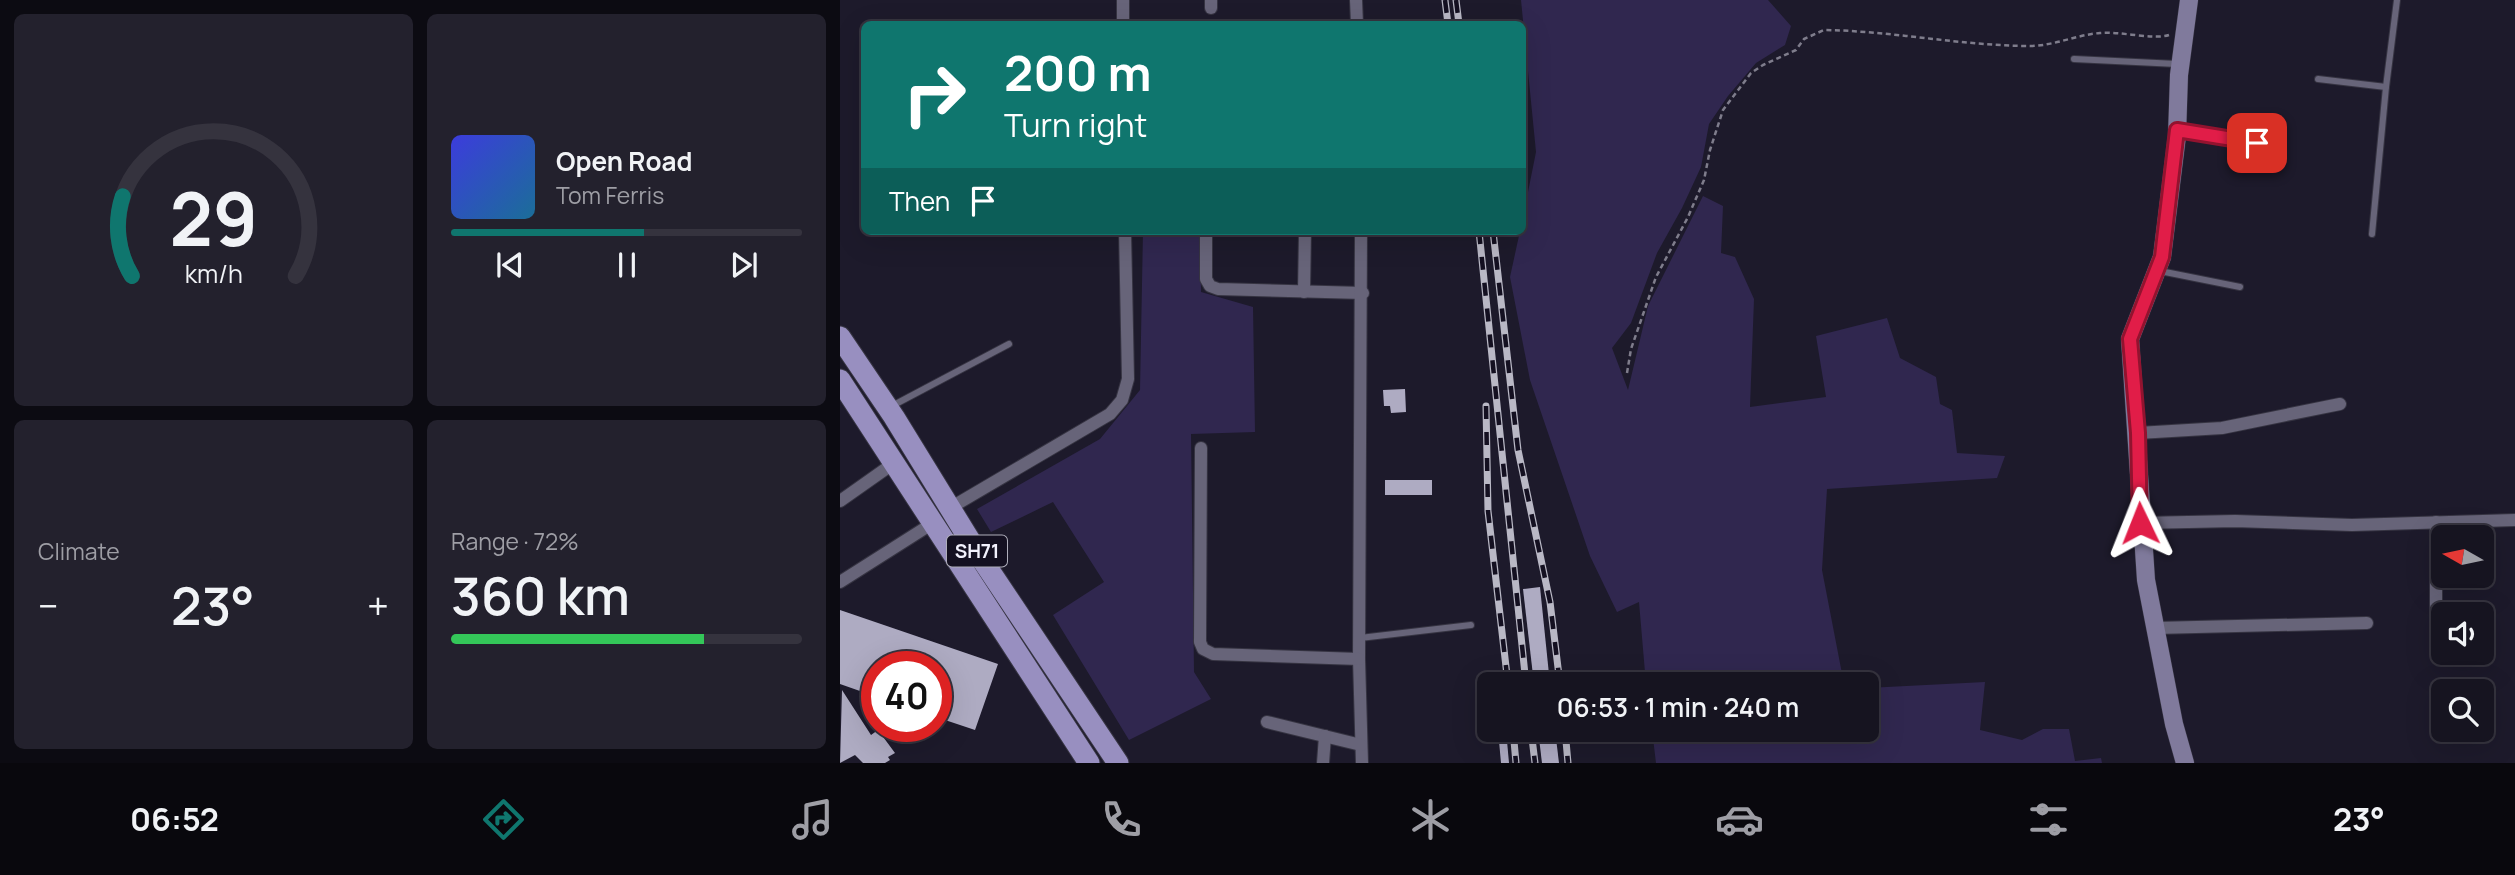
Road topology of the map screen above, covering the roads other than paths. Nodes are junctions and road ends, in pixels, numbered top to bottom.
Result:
1 (1123, 0) edge
2 (1355, 0) edge
3 (2189, 0) edge
4 (2398, 0) edge
5 (1123, 21) edge
6 (1357, 21) edge
7 (2074, 59) dead end
8 (2180, 64) junction
9 (2318, 79) dead end
10 (2386, 87) junction
11 (2177, 130) junction
12 (2257, 143) dead end
13 (2372, 234) dead end
14 (1125, 235) edge
15 (1206, 235) edge
16 (1305, 235) edge
17 (1361, 235) edge
18 (2157, 270) junction
19 (2240, 287) dead end
20 (1304, 292) junction
21 (1363, 293) junction
22 (840, 337) edge
23 (1009, 344) dead end
24 (840, 380) edge
25 (2340, 404) dead end
26 (891, 412) junction
27 (872, 430) junction
28 (2138, 433) junction
29 (1201, 448) dead end
30 (894, 463) junction
31 (840, 501) edge
32 (950, 508) junction
33 (2515, 520) edge
34 (933, 523) junction
35 (2140, 523) junction
36 (2436, 523) junction
37 (840, 582) edge
38 (2436, 602) edge
39 (2367, 624) dead end
40 (1471, 625) dead end
41 (2155, 628) junction
42 (1360, 638) junction
43 (1359, 659) junction
44 (1267, 722) dead end
45 (1325, 736) junction
46 (1360, 745) junction
47 (1089, 763) edge
48 (1118, 763) edge
49 (1324, 763) edge
50 (1362, 763) edge
51 (2185, 763) edge

1 - 5 street
2 - 6 street
3 - 8 street
4 - 10 lane
7 - 8 lane
8 - 11 street
9 - 10 lane
10 - 13 lane
11 - 12 lane
11 - 18 street
14 - 32 street
15 - 20 street
16 - 20 street
17 - 21 street
18 - 19 lane
18 - 28 street
20 - 21 street
21 - 42 street
22 - 26 main road, SH71
23 - 26 lane
24 - 27 main road, SH71
25 - 28 street
26 - 27 main road
26 - 32 main road, SH71
27 - 30 main road, SH71
28 - 35 street
29 - 43 street
30 - 31 street
30 - 34 main road, SH71
32 - 48 main road, SH71
33 - 36 street
34 - 37 street
34 - 47 main road, SH71
35 - 36 street
35 - 41 street
36 - 38 street
39 - 41 street
40 - 42 lane
41 - 51 street
42 - 43 street
43 - 46 street
44 - 45 street
45 - 46 street
45 - 49 street
46 - 50 street

